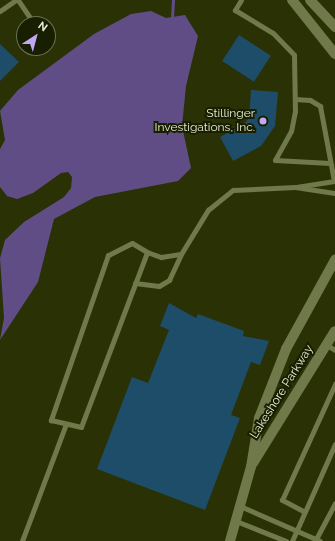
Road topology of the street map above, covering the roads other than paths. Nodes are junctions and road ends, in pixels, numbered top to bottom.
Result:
1 (17, 0) edge
2 (241, 0) edge
3 (292, 0) edge
4 (310, 0) edge
5 (0, 11) edge
6 (28, 16) edge
7 (335, 27) edge
8 (335, 54) edge
9 (295, 99) junction
10 (330, 163) junction
11 (334, 181) edge
12 (295, 187) junction
13 (335, 193) edge
14 (147, 252) junction
15 (181, 254) junction
16 (335, 260) edge
17 (136, 283) junction
18 (335, 331) edge
19 (331, 347) edge
20 (335, 384) edge
21 (66, 424) junction
22 (335, 444) edge
23 (251, 467) junction
24 (335, 503) edge
25 (240, 506) junction
26 (303, 511) junction
27 (236, 521) junction
28 (297, 531) junction
29 (317, 540) edge
30 (22, 541) edge
31 (230, 541) edge
32 (286, 541) edge
33 (292, 541) edge

1 - 5 lane
1 - 6 lane
2 - 9 lane
3 - 8 street
4 - 7 street
9 - 10 lane
9 - 10 lane
10 - 11 lane
11 - 12 lane
12 - 13 lane
12 - 15 lane
14 - 15 lane
14 - 17 lane
14 - 21 lane
15 - 17 lane
16 - 23 street, Lakeshore Parkway
17 - 21 lane
18 - 19 street, Lakeshore Parkway
19 - 23 street, Lakeshore Parkway
20 - 26 lane
21 - 30 lane
22 - 26 lane
23 - 25 street, Lakeshore Parkway
24 - 29 lane
25 - 27 street, Lakeshore Parkway
25 - 28 lane
26 - 28 lane
27 - 31 street, Lakeshore Parkway
27 - 32 lane
28 - 29 lane
28 - 33 lane

